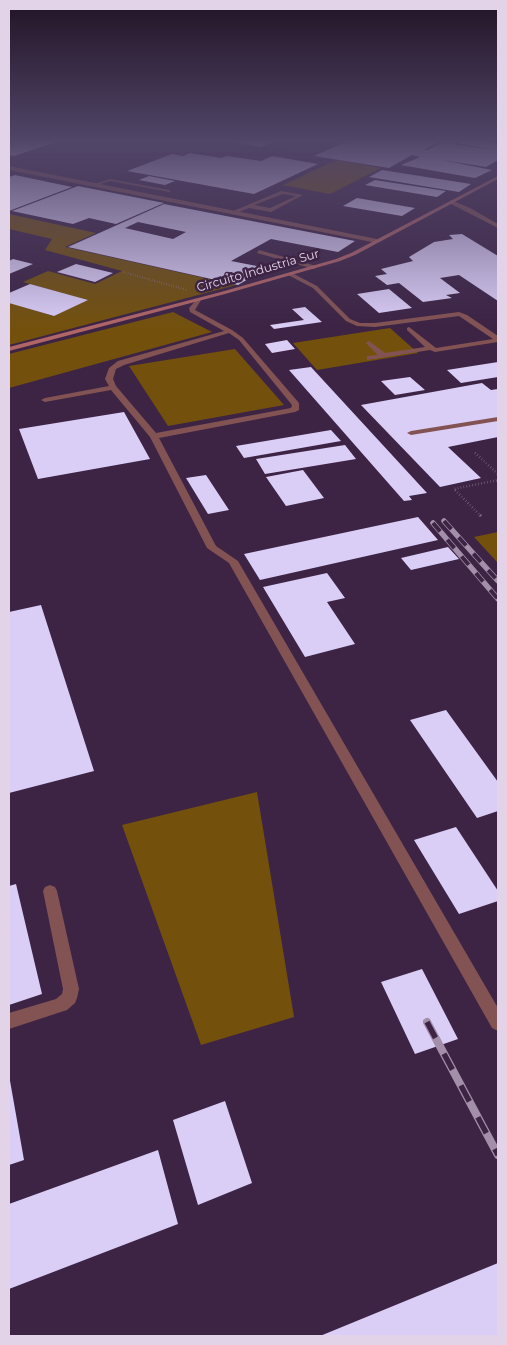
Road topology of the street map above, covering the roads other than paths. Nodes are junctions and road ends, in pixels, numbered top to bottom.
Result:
1 (181, 202) edge
2 (259, 202) edge
3 (286, 202) edge
4 (451, 202) joint
5 (248, 206) junction
6 (234, 212) junction
7 (498, 226) edge
8 (377, 241) junction
9 (259, 252) dead end
10 (314, 267) junction
11 (290, 274) junction
12 (198, 300) junction
13 (410, 329) dead end
14 (230, 331) junction
15 (498, 340) edge
16 (369, 343) dead end
17 (430, 348) junction
18 (9, 349) edge
19 (384, 356) junction
20 (370, 358) dead end
21 (113, 387) junction
22 (45, 400) dead end
23 (498, 419) edge
24 (411, 433) dead end
25 (154, 436) junction
26 (50, 892) dead end
27 (9, 1021) edge
28 (498, 1023) edge

1 - 6 street
2 - 5 lane
3 - 5 lane
4 - 7 street
4 - 8 main road, Circuito Industria Sur
5 - 6 lane
6 - 8 street
8 - 10 main road, Circuito Industria Sur
9 - 10 lane
10 - 11 main road, Circuito Industria Sur
11 - 12 main road, Circuito Industria Sur
11 - 15 lane
12 - 14 lane
12 - 18 main road, Circuito Industria Sur
13 - 17 lane
14 - 21 lane
14 - 25 lane
15 - 17 lane
16 - 19 lane
17 - 19 lane
19 - 20 lane
21 - 22 lane
21 - 25 lane
23 - 24 lane
25 - 28 lane
26 - 27 lane

